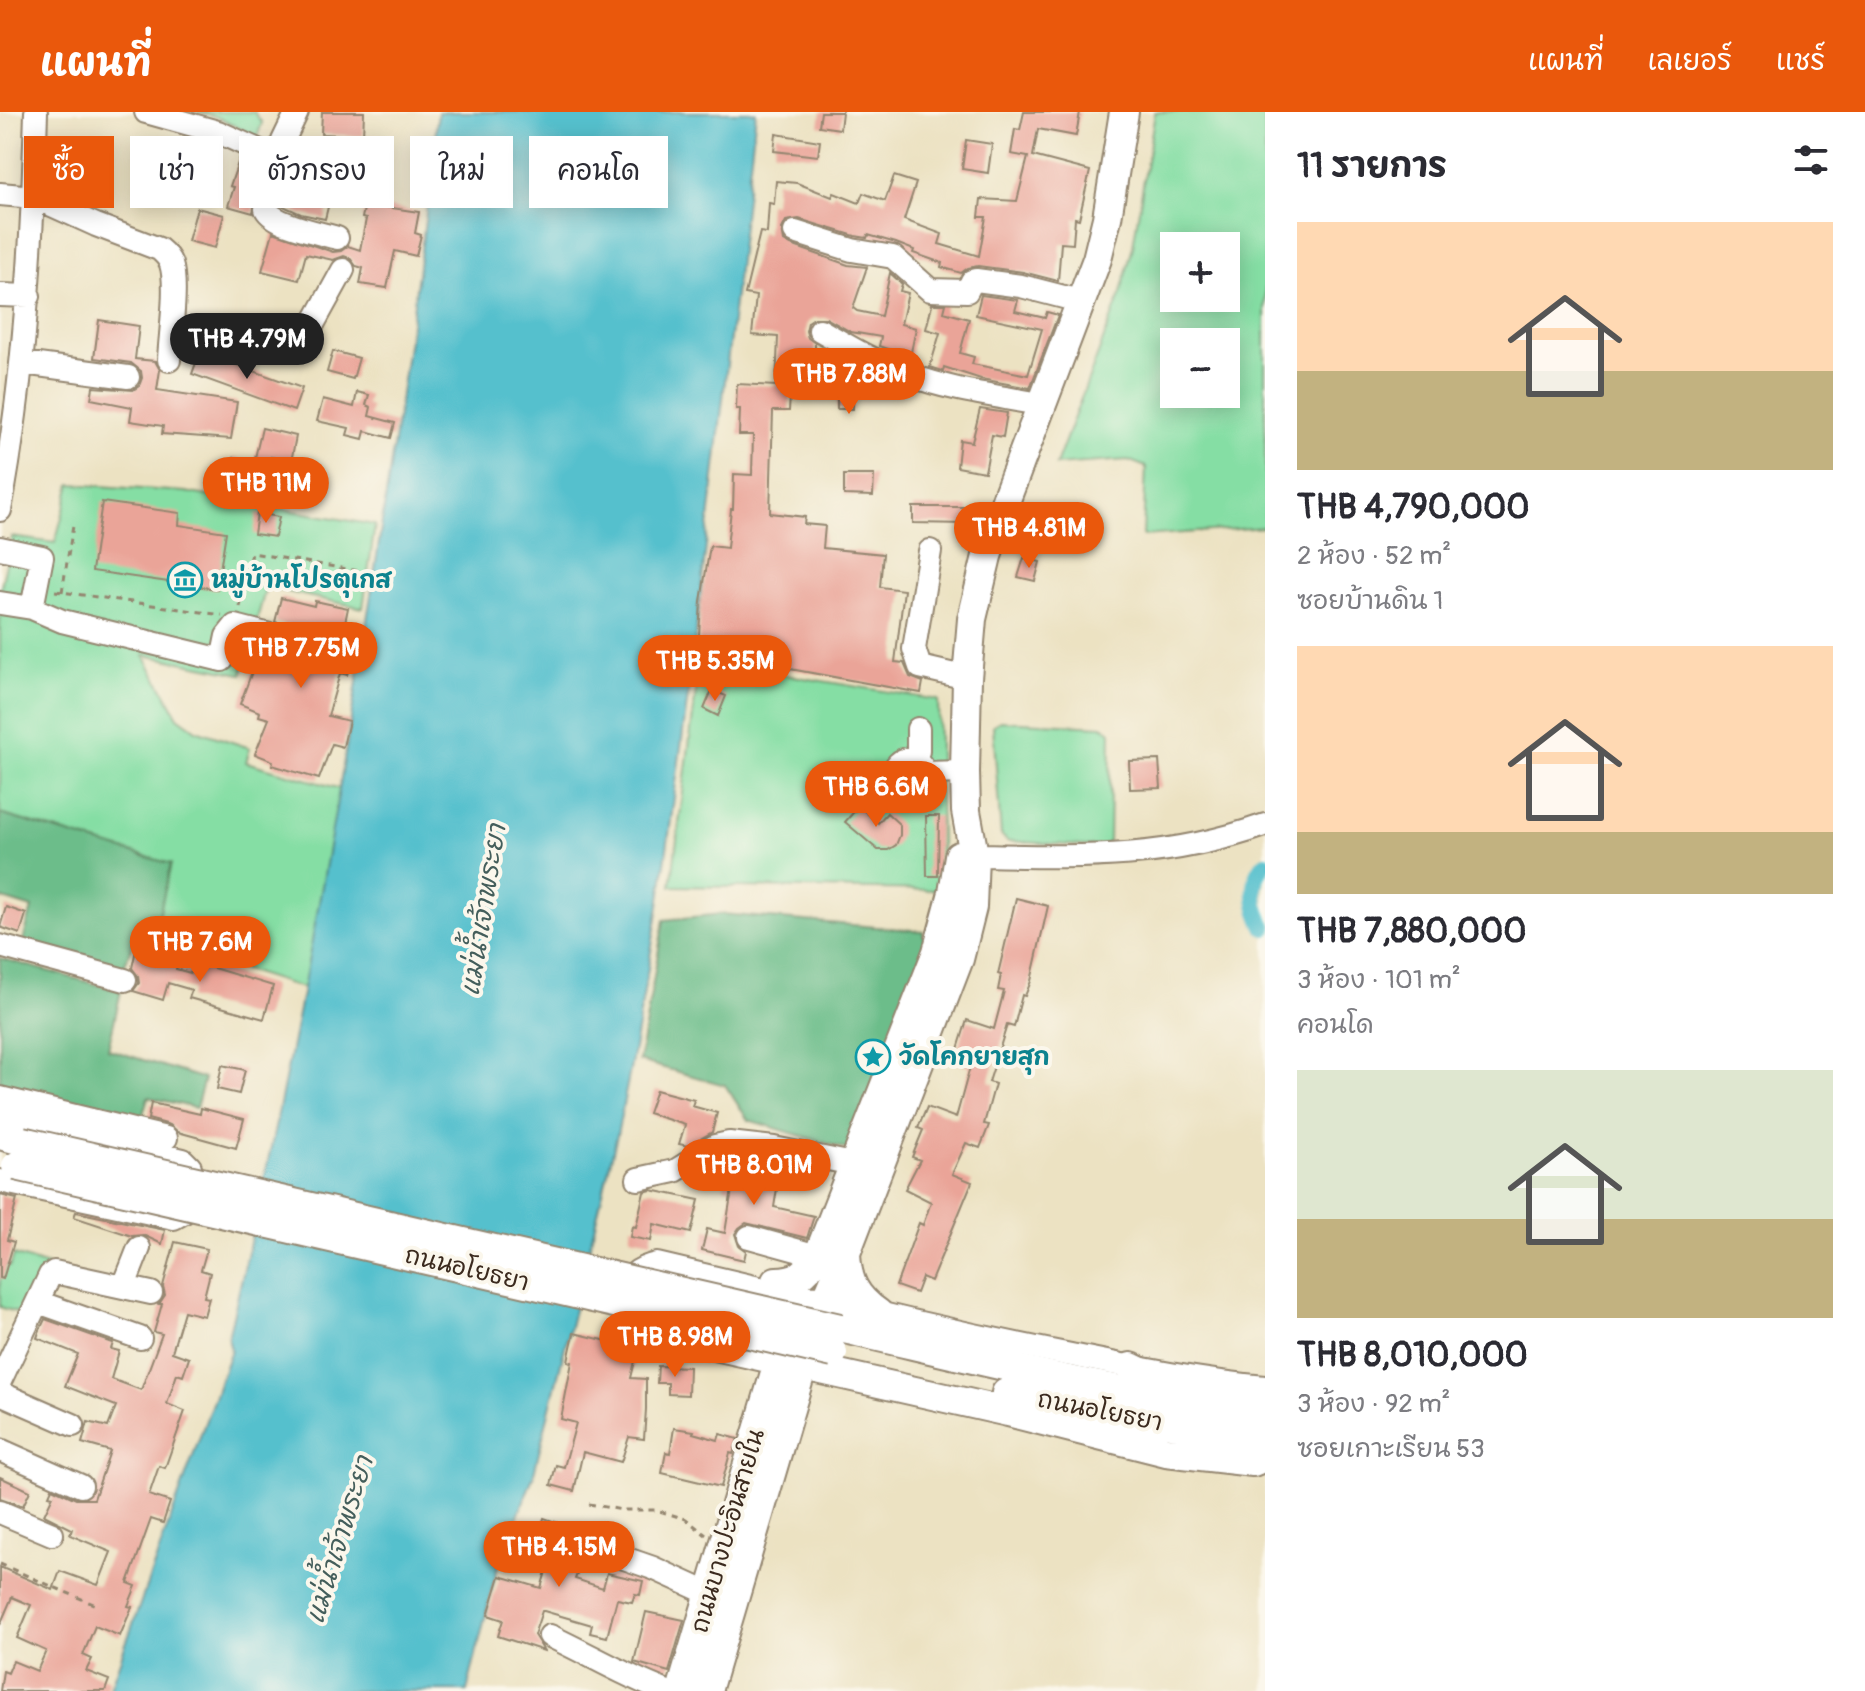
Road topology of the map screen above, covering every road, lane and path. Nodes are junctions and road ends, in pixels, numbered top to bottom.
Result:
1 (36, 112) edge
2 (146, 112) edge
3 (297, 112) edge
4 (1124, 112) edge
5 (35, 136) edge
6 (287, 136) edge
7 (239, 141) edge
8 (0, 194) edge
9 (24, 196) edge
10 (33, 208) edge
11 (58, 208) edge
12 (266, 208) edge
13 (795, 232) dead end
14 (337, 238) dead end
15 (343, 270) dead end
16 (0, 295) edge
17 (29, 296) junction
18 (1083, 302) junction
19 (820, 330) dead end
20 (301, 346) dead end
21 (169, 360) dead end
22 (23, 363) junction
23 (128, 377) dead end
24 (1044, 405) junction
25 (0, 510) edge
26 (73, 526) dead end
27 (0, 548) edge
28 (930, 551) dead end
29 (382, 580) dead end
30 (62, 592) junction
31 (34, 598) junction
32 (0, 603) edge
33 (236, 622) junction
34 (298, 642) dead end
35 (967, 678) junction
36 (918, 729) dead end
37 (965, 772) junction
38 (966, 811) junction
39 (1265, 825) edge
40 (974, 855) junction
41 (0, 946) edge
42 (125, 980) dead end
43 (0, 1098) edge
44 (0, 1118) edge
45 (166, 1138) dead end
46 (8, 1157) edge
47 (853, 1164) junction
48 (638, 1179) dead end
49 (749, 1237) dead end
50 (139, 1248) dead end
51 (846, 1253) junction
52 (818, 1256) junction
53 (776, 1281) junction
54 (124, 1286) junction
55 (151, 1293) dead end
56 (826, 1300) junction
57 (38, 1302) junction
58 (878, 1313) junction
59 (140, 1338) dead end
60 (837, 1340) junction
61 (747, 1366) junction
62 (1131, 1367) junction
63 (789, 1368) junction
64 (1, 1379) edge
65 (839, 1384) junction
66 (1265, 1387) edge
67 (1204, 1403) junction
68 (1265, 1409) edge
69 (777, 1411) junction
70 (73, 1425) dead end
71 (1259, 1436) edge
72 (0, 1450) edge
73 (1265, 1474) edge
74 (81, 1486) dead end
75 (589, 1504) dead end
76 (0, 1512) edge
77 (52, 1534) dead end
78 (726, 1539) junction
79 (601, 1550) dead end
80 (0, 1564) edge
81 (710, 1594) junction
82 (98, 1606) dead end
83 (550, 1636) dead end
84 (665, 1691) edge
85 (681, 1691) edge
86 (707, 1691) edge

1 - 5 street
2 - 7 street
3 - 6 street
4 - 18 main road
8 - 9 street
10 - 17 street
11 - 21 street
12 - 14 street
13 - 18 street
15 - 20 street
16 - 17 street
17 - 22 street
18 - 24 main road
19 - 24 street
22 - 23 street
22 - 25 street
24 - 35 main road
26 - 30 path
27 - 31 street
28 - 35 street
29 - 33 path
30 - 31 path
30 - 33 path
31 - 32 street
31 - 33 street
33 - 34 street
35 - 37 main road
36 - 37 street
37 - 38 main road
38 - 40 main road
38 - 47 main road
39 - 40 street
40 - 51 main road
41 - 42 street
43 - 45 street
44 - 46 street
46 - 60 main road, ถนนอโยธยา, bridge
47 - 48 street
47 - 52 main road
49 - 52 street
50 - 54 street
51 - 56 main road
51 - 58 main road
52 - 53 main road
53 - 56 main road
53 - 61 main road
54 - 55 street
54 - 57 street
56 - 58 street, ถนนอโยธยา
56 - 63 main road
57 - 59 street
57 - 64 street
58 - 62 street, ถนนอโยธยา
60 - 67 main road, ถนนอโยธยา
60 - 71 main road, ถนนอโยธยา
61 - 63 main road
61 - 69 main road
62 - 66 street, ถนนอโยธยา
62 - 67 main road
63 - 65 street, ถนนอโยธยา
63 - 69 main road, ถนนบางปะอินสายใน
63 - 71 main road
64 - 70 street
65 - 69 main road
65 - 73 street, ถนนอโยธยา
67 - 68 main road, ถนนอโยธยา
69 - 78 main road, ถนนบางปะอินสายใน
69 - 86 main road, ถนนบางปะอินสายใน
72 - 74 street
75 - 78 path
76 - 77 street
78 - 81 main road, ถนนบางปะอินสายใน
79 - 81 street
80 - 82 path
81 - 85 main road, ถนนบางปะอินสายใน
83 - 84 street

